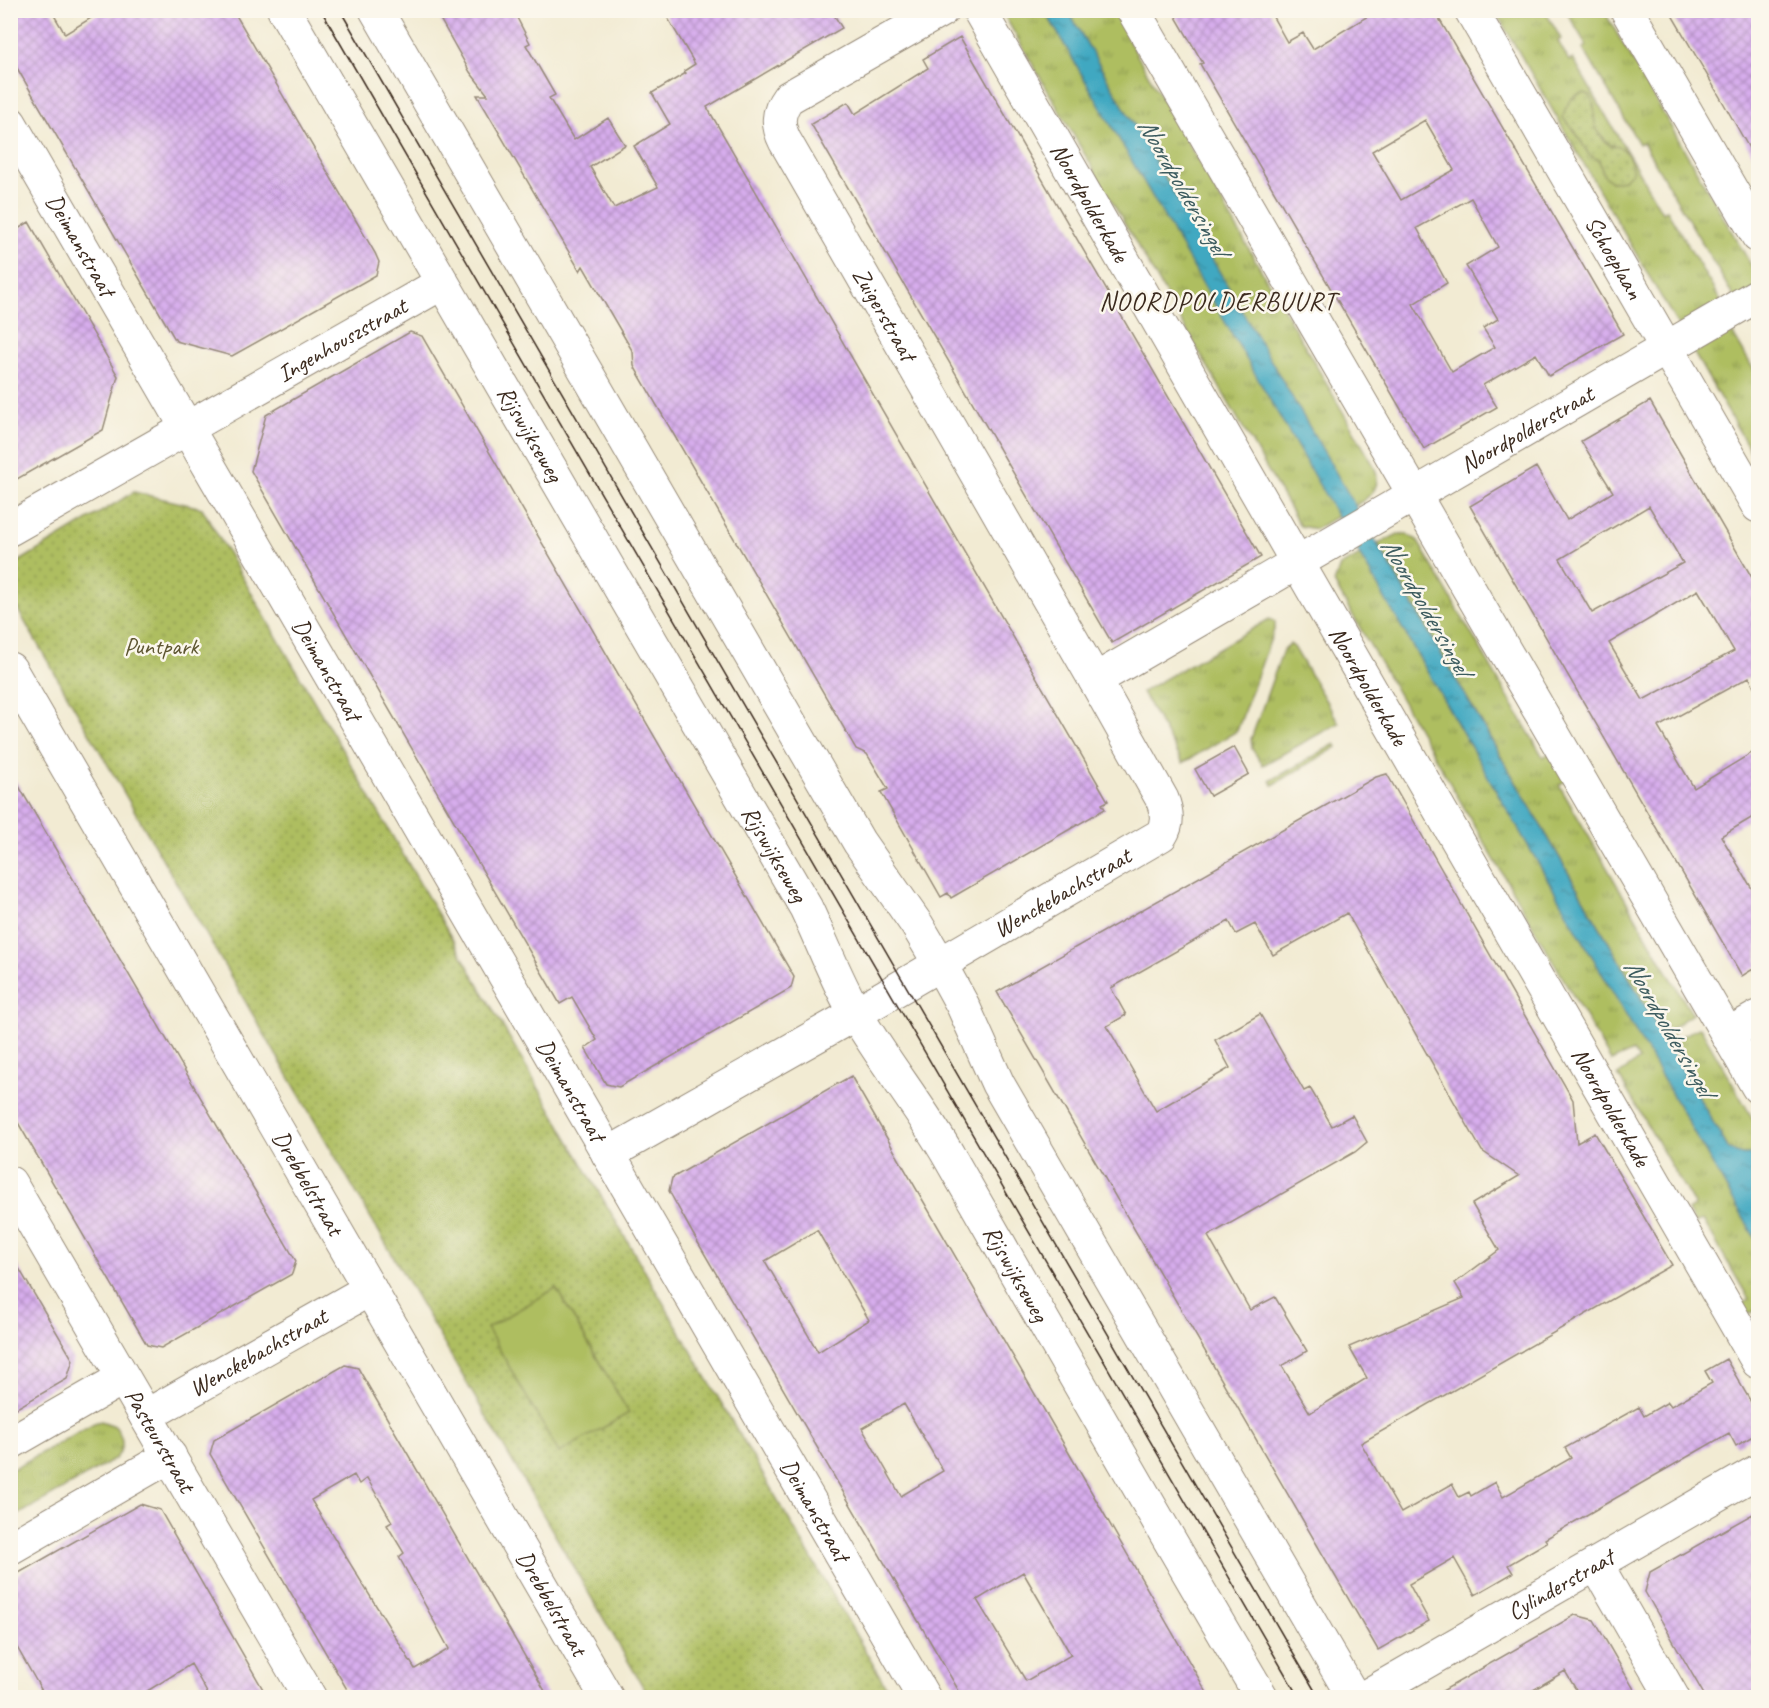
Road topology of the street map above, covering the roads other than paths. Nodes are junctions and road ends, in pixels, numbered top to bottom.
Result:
1 (284, 10) edge
2 (376, 10) edge
3 (942, 10) edge
4 (979, 10) edge
5 (1133, 10) edge
6 (1471, 10) edge
7 (1627, 10) edge
8 (10, 123) edge
9 (1758, 236) edge
10 (430, 289) junction
11 (1758, 295) edge
12 (1667, 348) junction
13 (187, 428) junction
14 (1415, 494) junction
15 (1758, 506) edge
16 (10, 529) edge
17 (1297, 562) junction
18 (10, 669) edge
19 (1095, 680) junction
20 (940, 964) junction
21 (855, 1013) junction
22 (1758, 1017) edge
23 (1727, 1035) junction
24 (1758, 1087) edge
25 (608, 1154) junction
26 (10, 1183) edge
27 (370, 1289) junction
28 (1758, 1362) edge
29 (123, 1378) junction
30 (146, 1416) junction
31 (10, 1443) edge
32 (170, 1456) junction
33 (1758, 1471) edge
34 (10, 1548) edge
35 (1596, 1564) junction
36 (310, 1698) edge
37 (607, 1698) edge
38 (924, 1698) edge
39 (1262, 1698) edge
40 (1354, 1698) edge
41 (1363, 1698) edge
42 (1673, 1698) edge

1 - 10 street, Rijswijkseweg
2 - 20 street
3 - 19 street, Zuigerstraat
4 - 17 street, Noordpolderkade
5 - 14 street
6 - 12 street, Schoeplaan
7 - 9 street
8 - 13 street, Deimanstraat
10 - 13 street, Ingenhouszstraat
10 - 21 street, Rijswijkseweg
11 - 12 street, Noordpolderstraat
12 - 14 street, Noordpolderstraat
12 - 15 street, Schoeplaan
13 - 16 street, Ingenhouszstraat
13 - 25 street, Deimanstraat
14 - 17 street, Noordpolderstraat
14 - 23 street
17 - 19 street
17 - 28 street, Noordpolderkade
18 - 27 street, Drebbelstraat
19 - 20 street, Wenckebachstraat
20 - 21 street, Wenckebachstraat
20 - 40 street
21 - 25 street, Wenckebachstraat
21 - 39 street, Rijswijkseweg
22 - 23 street
23 - 24 street
25 - 38 street, Deimanstraat
26 - 29 street, Pasteurstraat
27 - 30 street, Wenckebachstraat
27 - 37 street, Drebbelstraat
29 - 30 street, Pasteurstraat
29 - 31 street
30 - 32 street, Pasteurstraat
32 - 34 street
32 - 36 street, Pasteurstraat
33 - 35 street, Cylinderstraat
35 - 41 street, Cylinderstraat
35 - 42 street

